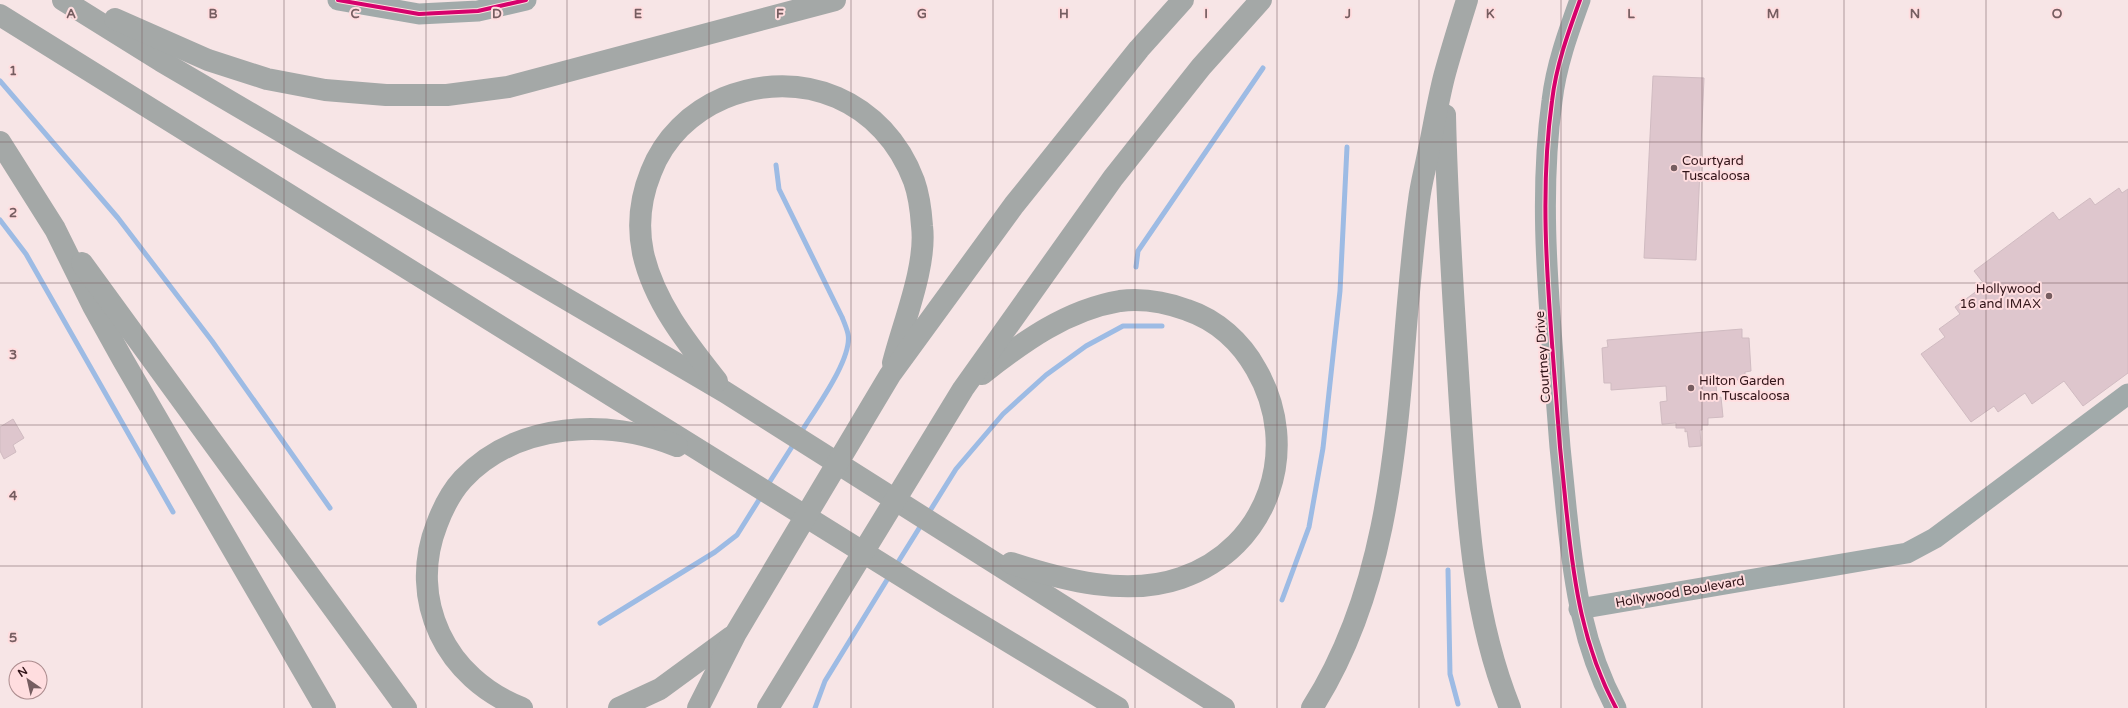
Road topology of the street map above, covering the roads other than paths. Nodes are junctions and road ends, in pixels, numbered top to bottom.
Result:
1 (63, 0) edge
2 (72, 0) edge
3 (338, 0) edge
4 (526, 0) edge
5 (835, 0) edge
6 (1183, 0) edge
7 (1261, 0) edge
8 (1467, 0) edge
9 (1580, 0) edge
10 (0, 15) edge
11 (1444, 78) junction
12 (0, 142) edge
13 (55, 229) junction
14 (890, 375) junction
15 (962, 389) junction
16 (725, 392) junction
17 (2128, 394) edge
18 (716, 461) junction
19 (981, 553) junction
20 (1580, 609) junction
21 (736, 633) junction
22 (325, 708) edge
23 (406, 708) edge
24 (522, 708) edge
25 (619, 708) edge
26 (698, 708) edge
27 (768, 708) edge
28 (1118, 708) edge
29 (1224, 708) edge
30 (1312, 708) edge
31 (1510, 708) edge
32 (1616, 708) edge

1 - 16 highway
2 - 5 highway
3 - 4 street
6 - 14 highway
7 - 15 highway
8 - 11 highway
9 - 20 street, Courtney Drive
10 - 18 highway
11 - 30 highway
11 - 31 highway
12 - 13 highway
13 - 22 highway
13 - 23 highway
14 - 16 highway
14 - 21 highway
15 - 19 highway
15 - 27 highway
16 - 19 highway
17 - 20 street, Hollywood Boulevard
18 - 24 highway
18 - 28 highway
19 - 29 highway
20 - 32 street, Courtney Drive
21 - 25 highway
21 - 26 highway

